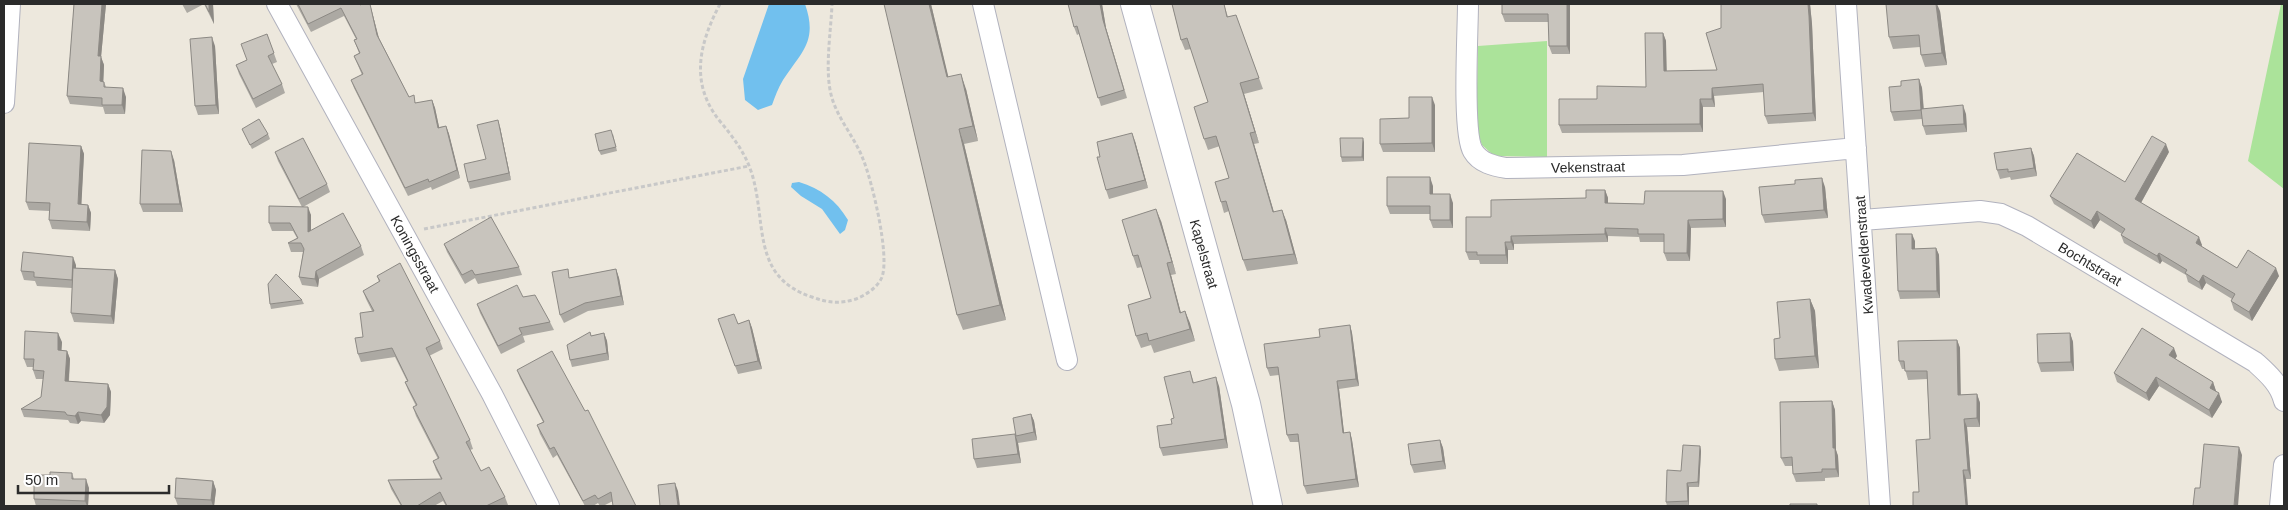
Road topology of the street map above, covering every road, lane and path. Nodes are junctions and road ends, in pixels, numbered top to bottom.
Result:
1 (10, 4) edge
2 (277, 4) edge
3 (720, 4) edge
4 (832, 4) edge
5 (983, 4) edge
6 (1134, 4) edge
7 (1468, 4) edge
8 (1846, 4) edge
9 (4, 102) edge
10 (1856, 148) junction
11 (749, 166) junction
12 (1862, 220) junction
13 (403, 233) junction
14 (1067, 360) dead end
15 (2284, 400) edge
16 (2284, 465) edge
17 (549, 506) edge
18 (1268, 506) edge
19 (1880, 506) edge
20 (2280, 506) edge

1 - 9 street
2 - 13 street, Koningsstraat
3 - 11 path
4 - 11 path
5 - 14 street
6 - 18 main road, Kapelstraat
7 - 10 street, Vekenstraat
8 - 10 street, Kwadeveldenstraat
10 - 12 street, Kwadeveldenstraat
11 - 13 path
12 - 15 street, Bochtstraat
12 - 19 street, Kwadeveldenstraat
13 - 17 street, Koningsstraat
16 - 20 street

